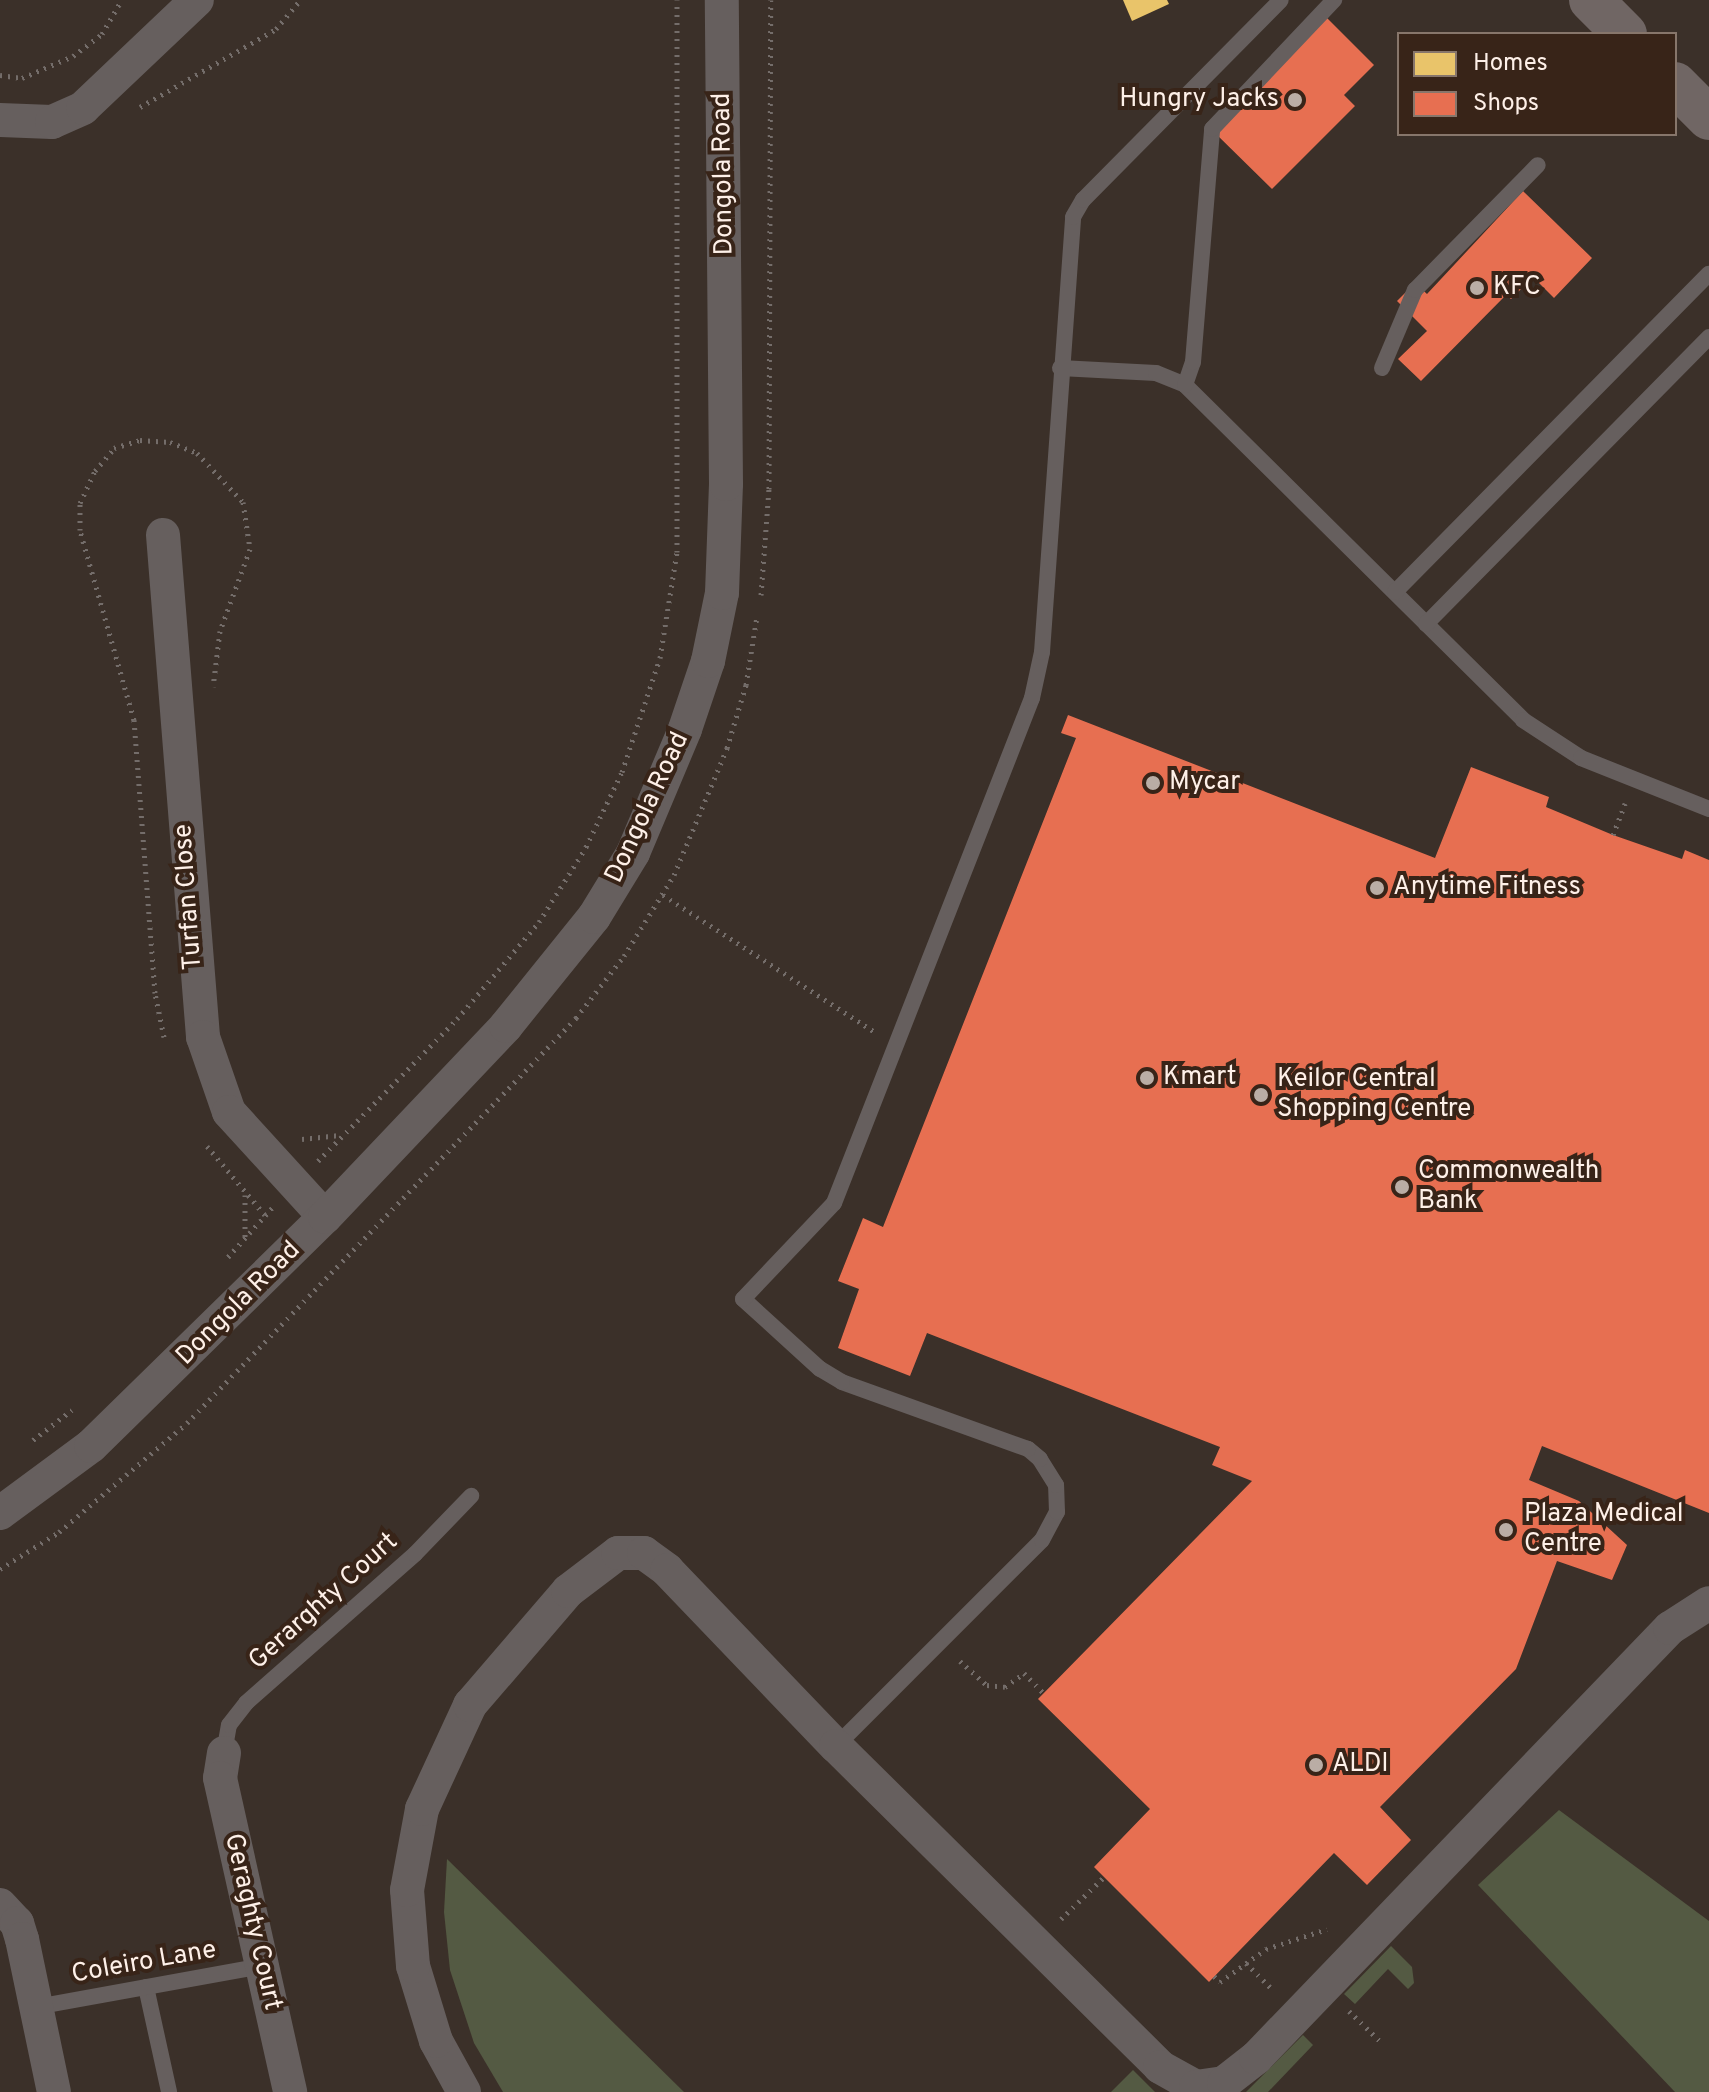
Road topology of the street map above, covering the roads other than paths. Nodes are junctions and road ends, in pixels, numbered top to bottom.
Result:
1 (197, 0) edge
2 (722, 0) edge
3 (1281, 0) edge
4 (1334, 0) edge
5 (1591, 0) edge
6 (1623, 32) edge
7 (1677, 86) edge
8 (1709, 118) edge
9 (0, 120) edge
10 (1538, 165) dead end
11 (1709, 274) edge
12 (1709, 337) edge
13 (1060, 368) junction
14 (1382, 368) dead end
15 (1185, 385) junction
16 (163, 535) dead end
17 (1395, 592) junction
18 (1426, 624) junction
19 (1709, 809) edge
20 (325, 1217) junction
21 (471, 1496) dead end
22 (0, 1513) edge
23 (1707, 1606) edge
24 (836, 1746) junction
25 (224, 1753) joint
26 (0, 1905) edge
27 (262, 1966) junction
28 (146, 1987) junction
29 (36, 2007) junction
30 (54, 2092) edge
31 (169, 2092) edge
32 (290, 2092) edge
33 (464, 2092) edge

1 - 9 street
2 - 20 street, Dongola Road
3 - 13 lane
4 - 15 lane
5 - 6 main road
7 - 8 main road
10 - 14 lane
11 - 17 lane
12 - 18 lane
13 - 15 lane
13 - 24 lane
15 - 17 lane
16 - 20 street, Turfan Close
17 - 18 lane
18 - 19 lane
20 - 22 street, Dongola Road
21 - 25 lane, Gerarghty Court
23 - 24 street
24 - 33 street
25 - 27 street, Geraghty Court
26 - 29 street
27 - 28 lane, Coleiro Lane
27 - 32 street, Geraghty Court
28 - 29 lane, Coleiro Lane
28 - 31 lane
29 - 30 street

